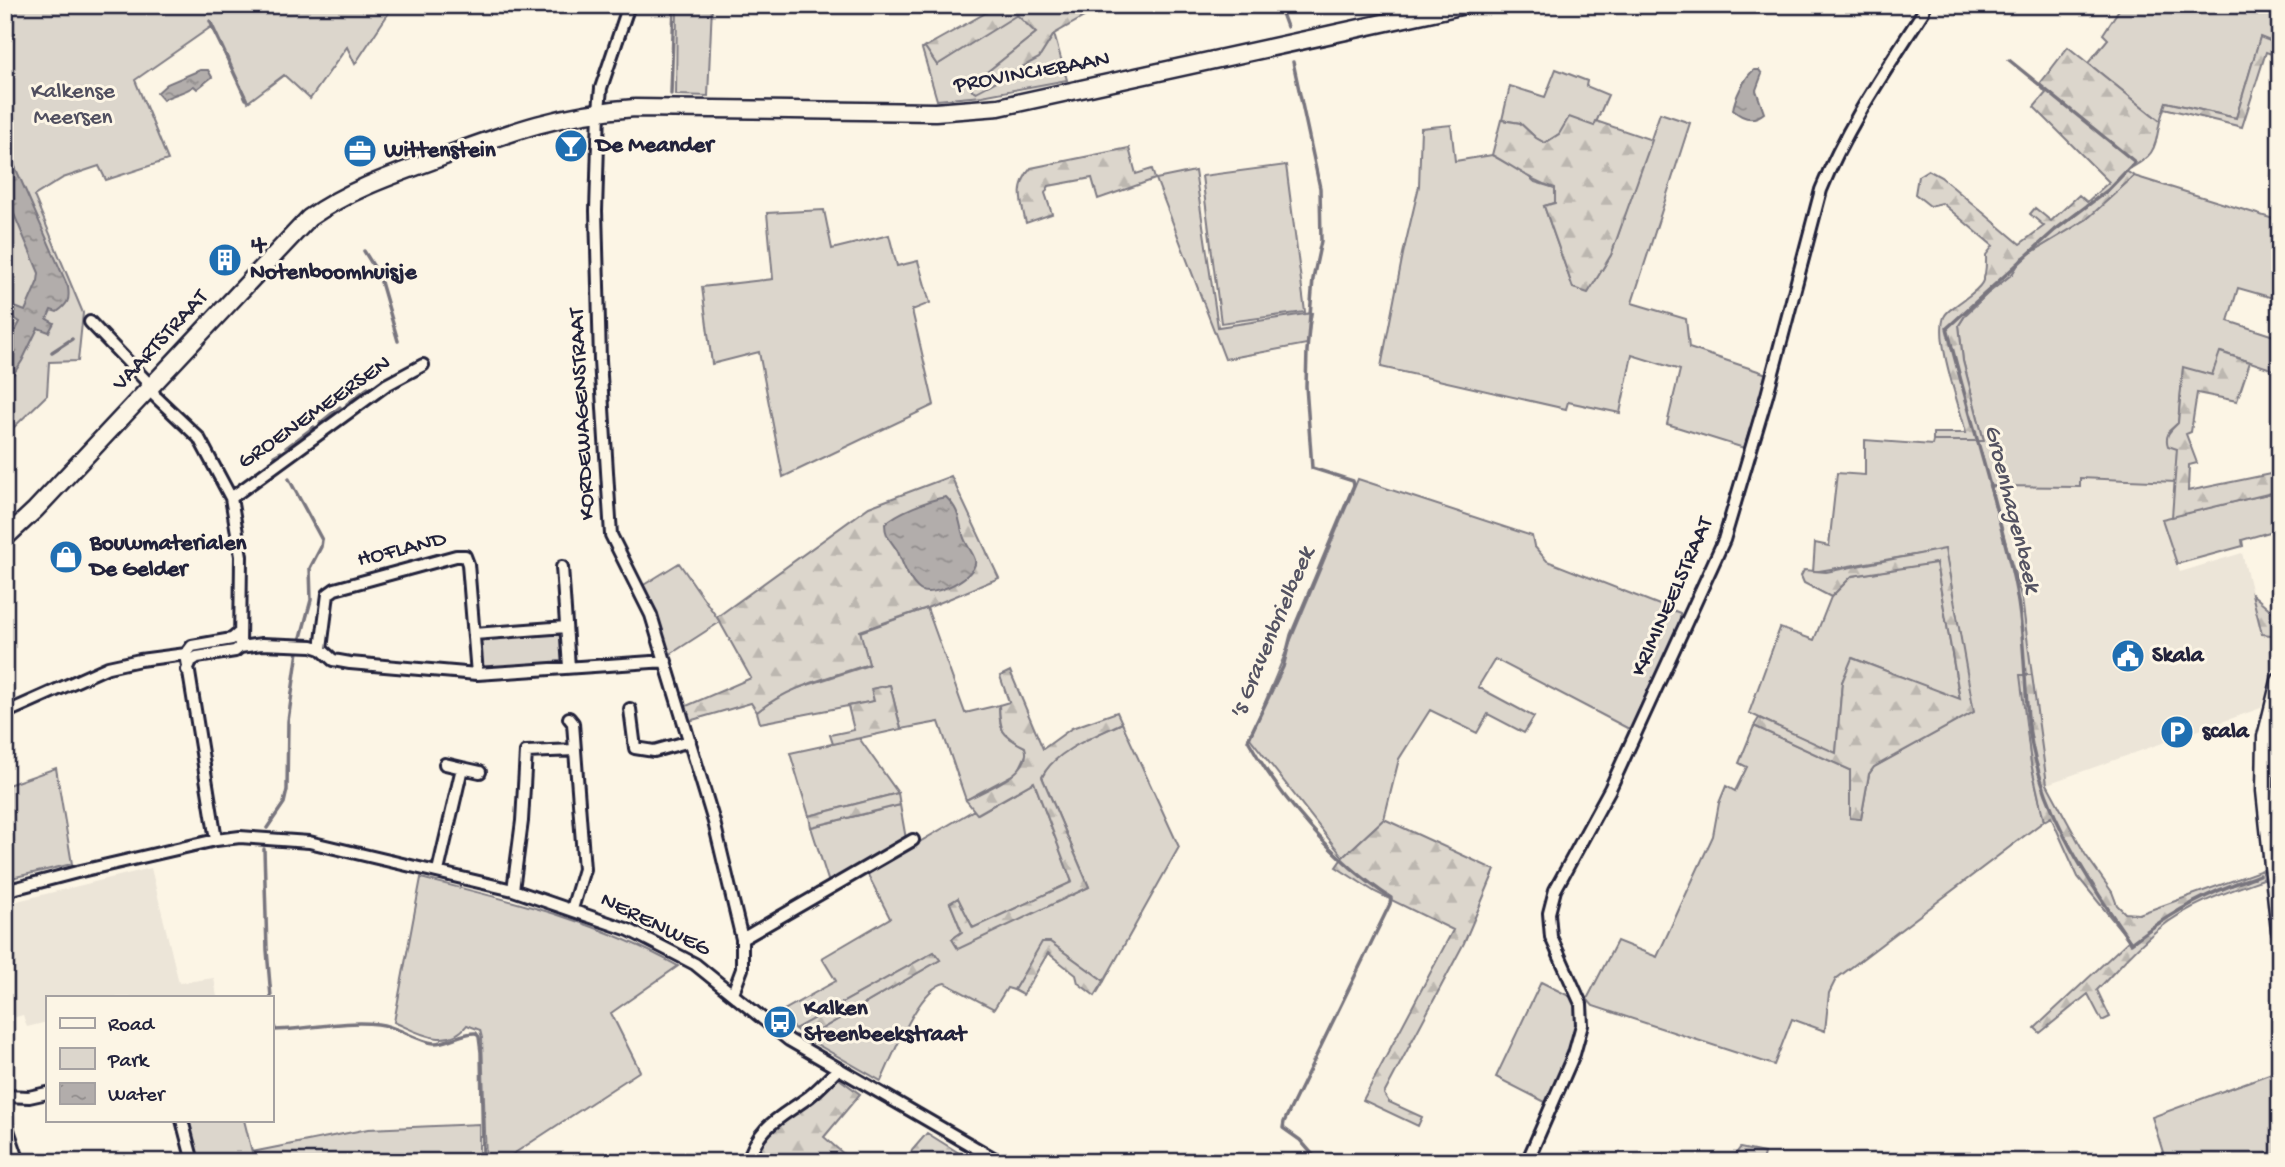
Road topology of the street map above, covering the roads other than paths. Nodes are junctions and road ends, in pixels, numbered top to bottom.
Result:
1 (629, 5) edge
2 (1465, 5) edge
3 (1924, 5) edge
4 (599, 110) junction
5 (90, 322) dead end
6 (424, 365) dead end
7 (151, 386) junction
8 (231, 498) junction
9 (5, 538) edge
10 (562, 567) dead end
11 (566, 627) junction
12 (240, 632) junction
13 (474, 634) junction
14 (240, 647) junction
15 (321, 649) junction
16 (186, 654) junction
17 (666, 662) junction
18 (569, 667) junction
19 (187, 670) junction
20 (477, 674) junction
21 (2280, 681) edge
22 (631, 709) dead end
23 (5, 713) edge
24 (569, 718) dead end
25 (690, 741) junction
26 (575, 750) junction
27 (445, 764) dead end
28 (462, 768) junction
29 (480, 772) dead end
30 (216, 840) junction
31 (913, 840) dead end
32 (438, 872) junction
33 (513, 890) junction
34 (5, 891) edge
35 (572, 909) junction
36 (2280, 931) edge
37 (742, 939) junction
38 (733, 993) junction
39 (838, 1069) junction
40 (46, 1093) edge
41 (5, 1096) edge
42 (5, 1121) edge
43 (183, 1122) edge
44 (19, 1162) edge
45 (193, 1162) edge
46 (748, 1162) edge
47 (1000, 1162) edge
48 (1527, 1162) edge

1 - 4 street, KORDEWAGENSTRAAT
2 - 4 main road, PROVINCIEBAAN
3 - 48 street, KRIMINEELSTRAAT
4 - 7 main road, VAARTSTRAAT
4 - 17 street, KORDEWAGENSTRAAT
5 - 7 street, GROENEMEERSEN
6 - 8 street, GROENEMEERSEN
7 - 8 street, GROENEMEERSEN
7 - 9 main road, VAARTSTRAAT
8 - 12 street, GROENEMEERSEN
10 - 11 street
11 - 13 street
11 - 18 street
12 - 14 street, GROENEMEERSEN
12 - 16 street
13 - 15 street, HOFLAND
13 - 20 street, HOFLAND
14 - 15 street
14 - 19 street
15 - 20 street
16 - 19 street
16 - 23 street
17 - 18 street
17 - 25 street, KORDEWAGENSTRAAT
18 - 20 street
19 - 30 street
21 - 36 main road
22 - 25 street
24 - 26 street, NERENWEG
25 - 37 street, KORDEWAGENSTRAAT
26 - 33 street
26 - 35 street, NERENWEG
27 - 28 street
28 - 29 street
28 - 32 street
30 - 32 street, NERENWEG
30 - 34 street, NERENWEG
31 - 37 street
32 - 33 street, NERENWEG
33 - 35 street, NERENWEG
35 - 38 street, NERENWEG
37 - 38 street, KORDEWAGENSTRAAT
38 - 39 street, NERENWEG
39 - 46 street
39 - 47 street, NERENWEG
40 - 41 street
42 - 44 street
43 - 45 street

